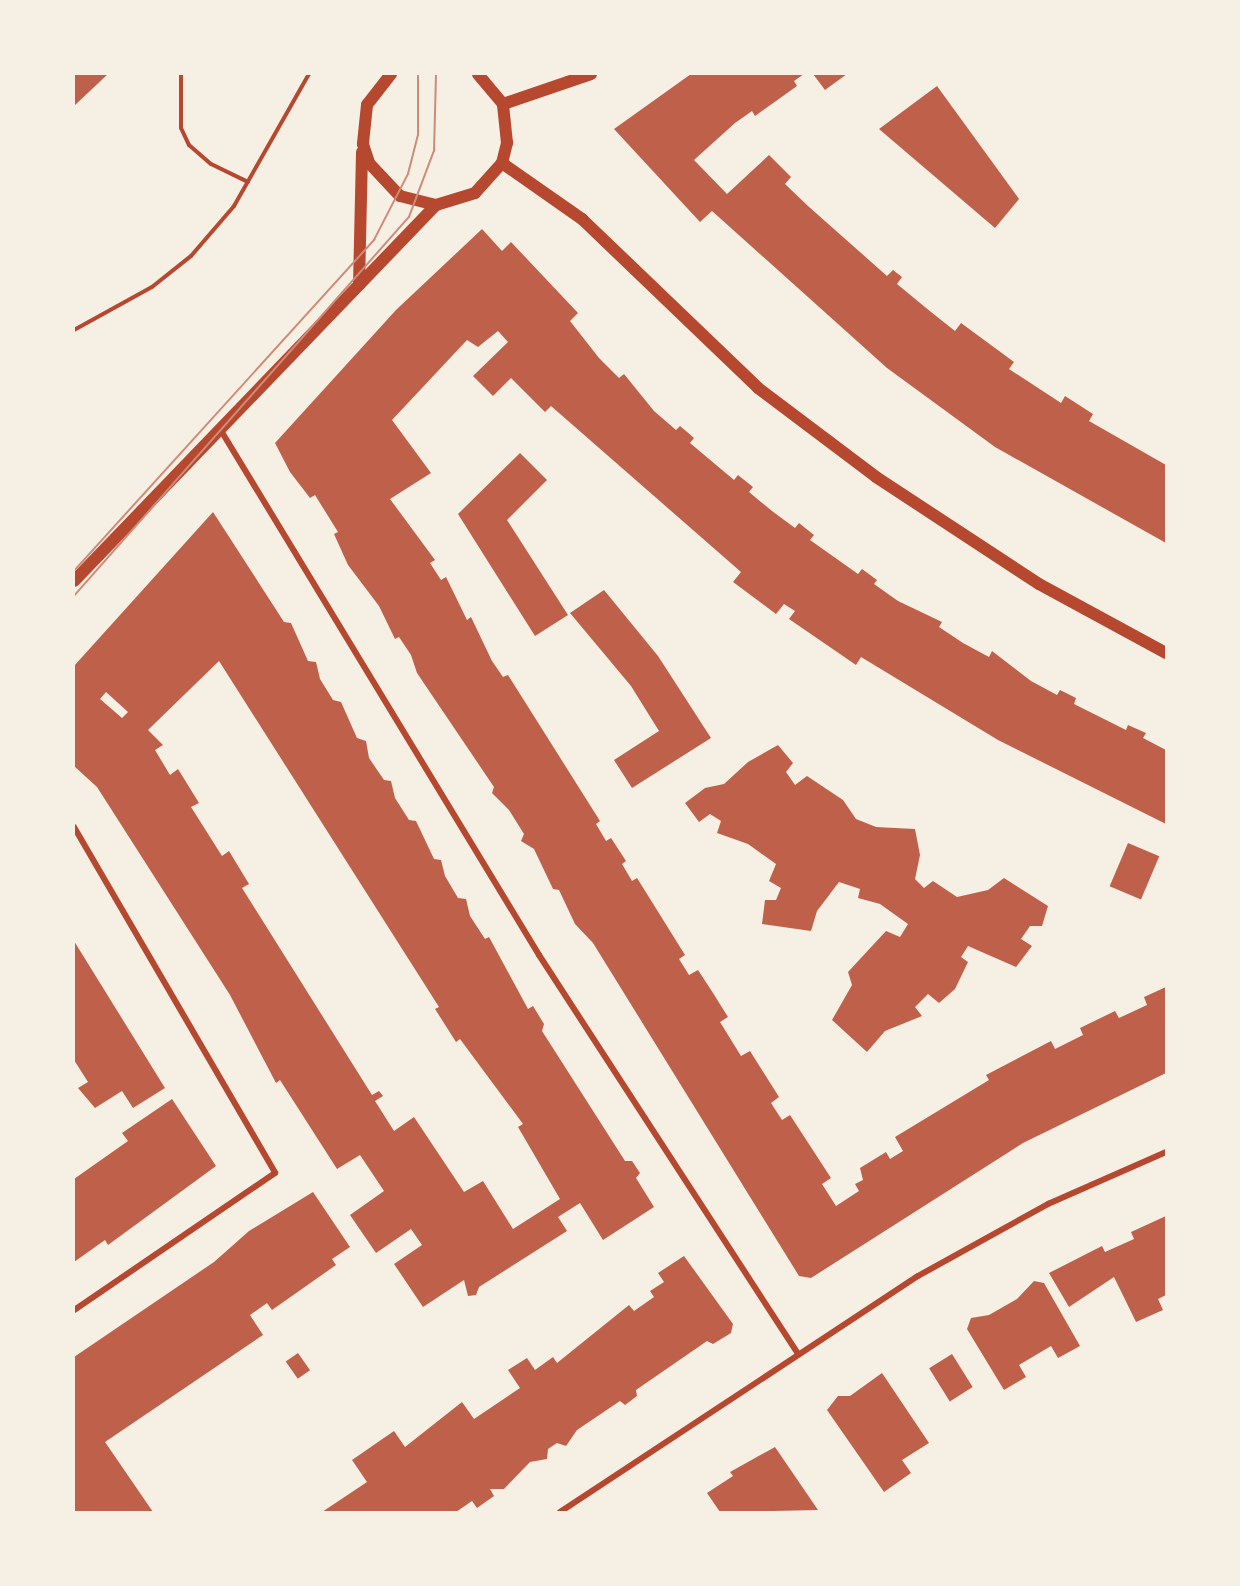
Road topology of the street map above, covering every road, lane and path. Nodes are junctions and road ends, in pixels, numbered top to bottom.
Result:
1 (181, 74) edge
2 (309, 74) edge
3 (391, 74) edge
4 (478, 74) edge
5 (591, 74) edge
6 (503, 104) junction
7 (363, 144) junction
8 (502, 163) junction
9 (248, 182) junction
10 (436, 205) junction
11 (359, 285) junction
12 (74, 330) edge
13 (218, 426) junction
14 (74, 581) edge
15 (1167, 653) edge
16 (74, 827) edge
17 (1167, 1152) edge
18 (74, 1310) edge
19 (797, 1352) junction
20 (560, 1512) edge

1 - 9 path
2 - 9 path
3 - 7 main road
4 - 6 main road
5 - 6 main road
6 - 8 main road
7 - 10 main road
7 - 11 main road
8 - 10 main road
8 - 15 main road
9 - 12 path
10 - 11 main road
11 - 13 main road
13 - 14 main road
13 - 19 street
16 - 18 street
17 - 19 street
19 - 20 street

